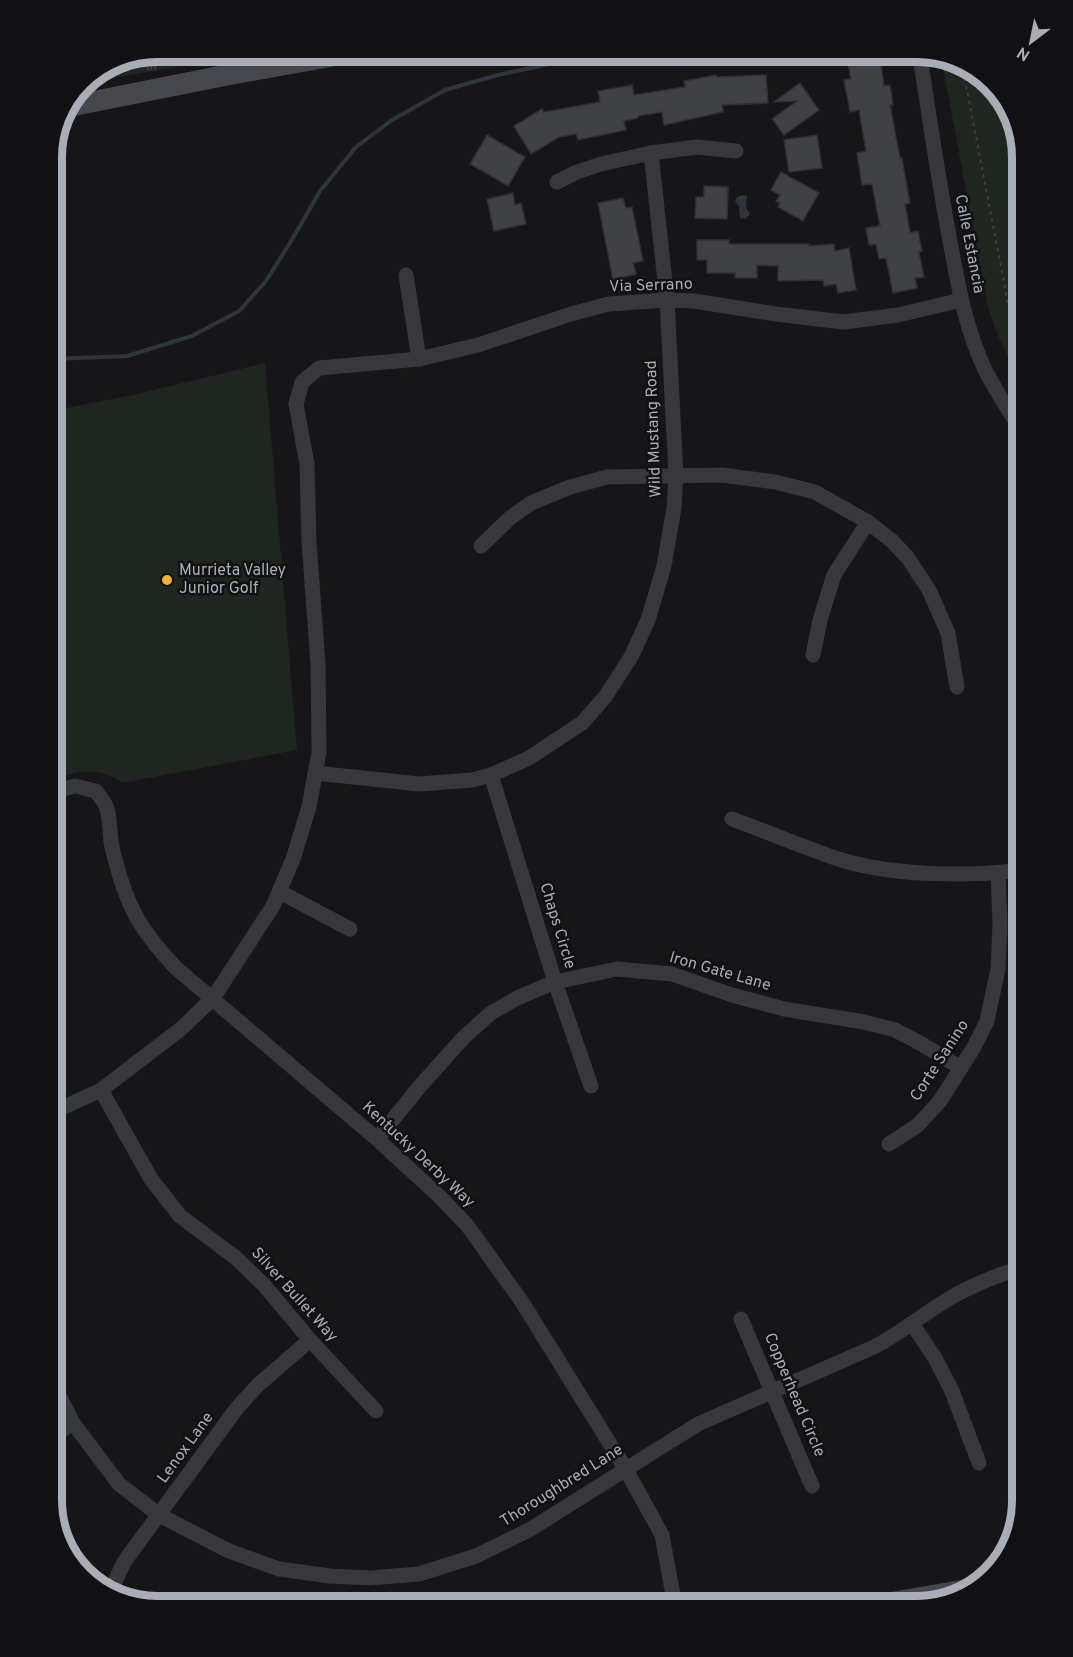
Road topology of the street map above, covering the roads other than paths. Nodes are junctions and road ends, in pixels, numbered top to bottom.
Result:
1 (299, 62) edge
2 (922, 62) edge
3 (77, 105) edge
4 (736, 151) dead end
5 (651, 153) junction
6 (557, 182) dead end
7 (406, 275) dead end
8 (667, 300) junction
9 (961, 300) junction
10 (419, 359) junction
11 (1012, 416) edge
12 (676, 475) junction
13 (868, 522) junction
14 (481, 546) dead end
15 (813, 655) dead end
16 (957, 687) dead end
17 (315, 773) junction
18 (491, 775) junction
19 (62, 789) edge
20 (732, 819) dead end
21 (1012, 871) edge
22 (998, 873) junction
23 (280, 892) junction
24 (351, 929) dead end
25 (555, 982) junction
26 (213, 998) junction
27 (961, 1068) junction
28 (591, 1086) dead end
29 (101, 1090) junction
30 (62, 1108) edge
31 (377, 1139) junction
32 (889, 1144) dead end
33 (1012, 1271) edge
34 (741, 1319) dead end
35 (912, 1324) junction
36 (310, 1341) junction
37 (773, 1392) junction
38 (62, 1402) edge
39 (376, 1411) dead end
40 (73, 1423) junction
41 (62, 1430) edge
42 (979, 1463) dead end
43 (625, 1468) junction
44 (812, 1486) dead end
45 (159, 1515) junction
46 (113, 1585) edge
47 (673, 1596) edge

1 - 3 street
2 - 9 street, Calle Estancia
4 - 5 street
5 - 6 street
5 - 8 street, Wild Mustang Road
7 - 10 street
8 - 9 street, Via Serrano
8 - 10 street, Via Serrano
8 - 12 street, Wild Mustang Road
9 - 11 street, Calle Estancia
10 - 17 street, Via Serrano
12 - 13 street
12 - 14 street
12 - 18 street, Wild Mustang Road
13 - 15 street
13 - 16 street
17 - 18 street, Wild Mustang Road
17 - 23 street
18 - 25 street, Chaps Circle
19 - 26 street, Kentucky Derby Way
20 - 22 street
21 - 22 street
22 - 27 street, Corte Sanino
23 - 24 street
23 - 26 street
25 - 27 street, Iron Gate Lane
25 - 28 street, Chaps Circle
25 - 31 street, Iron Gate Lane
26 - 29 street
26 - 31 street, Kentucky Derby Way
27 - 32 street, Corte Sanino
29 - 30 street
29 - 36 street, Silver Bullet Way
31 - 43 street, Kentucky Derby Way
33 - 35 street, Thoroughbred Lane
34 - 37 street, Copperhead Circle
35 - 37 street, Thoroughbred Lane
35 - 42 street
36 - 39 street, Silver Bullet Way
36 - 45 street, Lenox Lane
37 - 43 street, Thoroughbred Lane
37 - 44 street, Copperhead Circle
38 - 40 street, Thoroughbred Lane
40 - 41 street
40 - 45 street, Thoroughbred Lane
43 - 45 street, Thoroughbred Lane
43 - 47 street, Kentucky Derby Way
45 - 46 street, Lenox Lane

